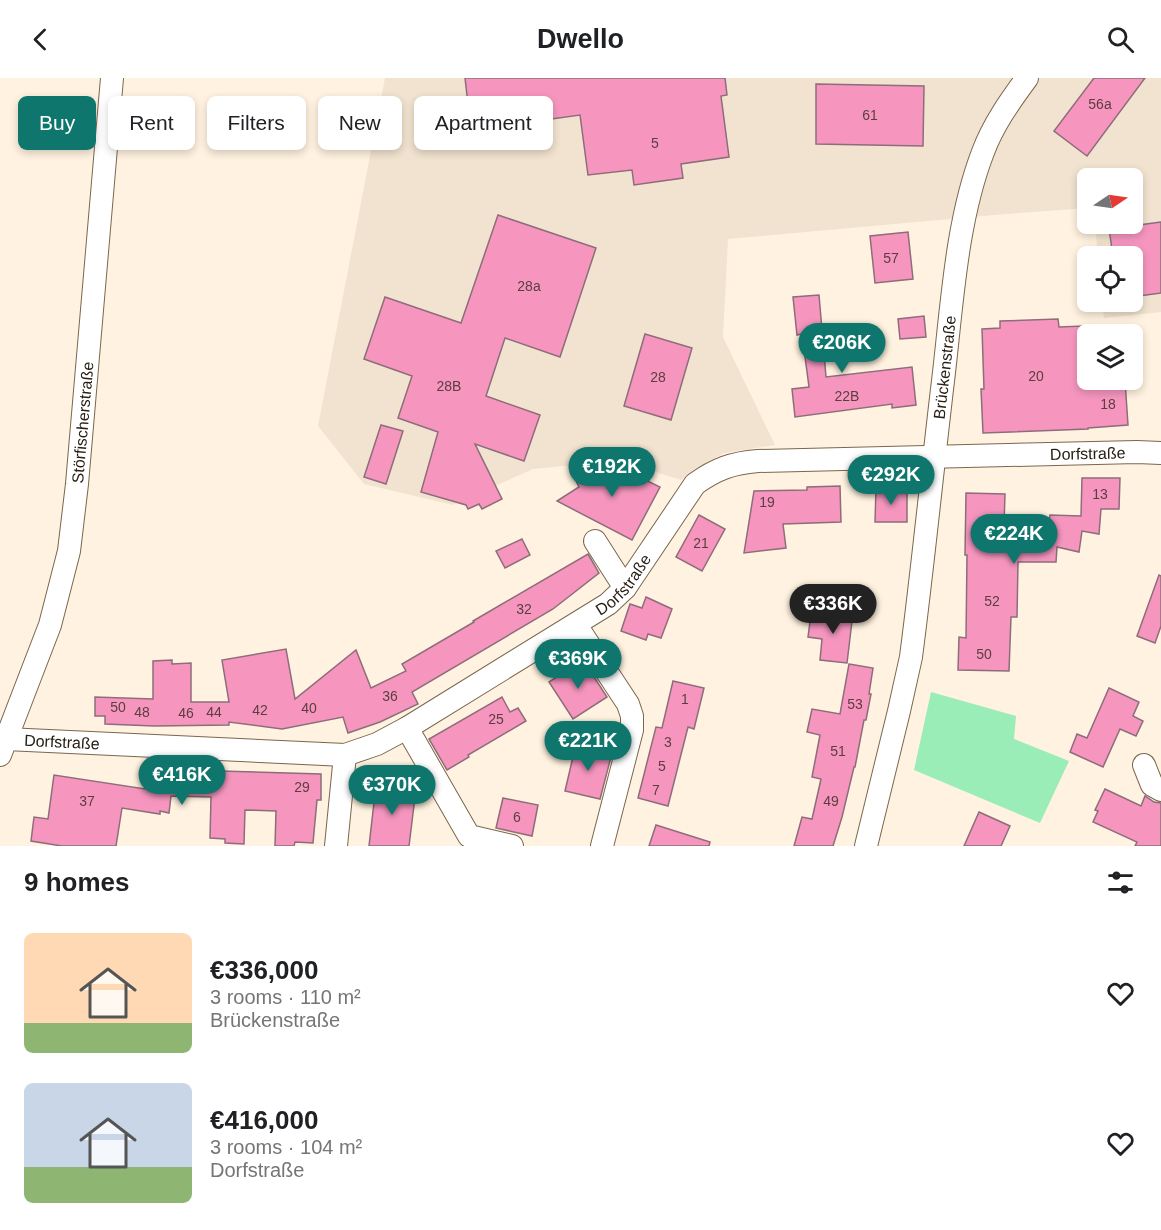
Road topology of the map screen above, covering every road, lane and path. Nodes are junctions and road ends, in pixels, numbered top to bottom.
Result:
1 (112, 78) edge
2 (1028, 78) edge
3 (1161, 453) edge
4 (934, 456) junction
5 (594, 541) dead end
6 (625, 588) junction
7 (576, 625) junction
8 (407, 728) junction
9 (3, 747) edge
10 (345, 755) junction
11 (1144, 765) dead end
12 (1161, 790) edge
13 (336, 846) edge
14 (512, 846) edge
15 (602, 846) edge
16 (866, 846) edge

1 - 9 street, Störfischerstraße
2 - 4 street, Brückenstraße
3 - 4 street, Dorfstraße
4 - 6 street, Dorfstraße
4 - 16 street, Brückenstraße
5 - 6 street
6 - 7 street, Dorfstraße
7 - 8 street, Dorfstraße
7 - 15 street
8 - 10 street, Dorfstraße
8 - 14 street
9 - 10 street, Dorfstraße
10 - 13 street
11 - 12 street

